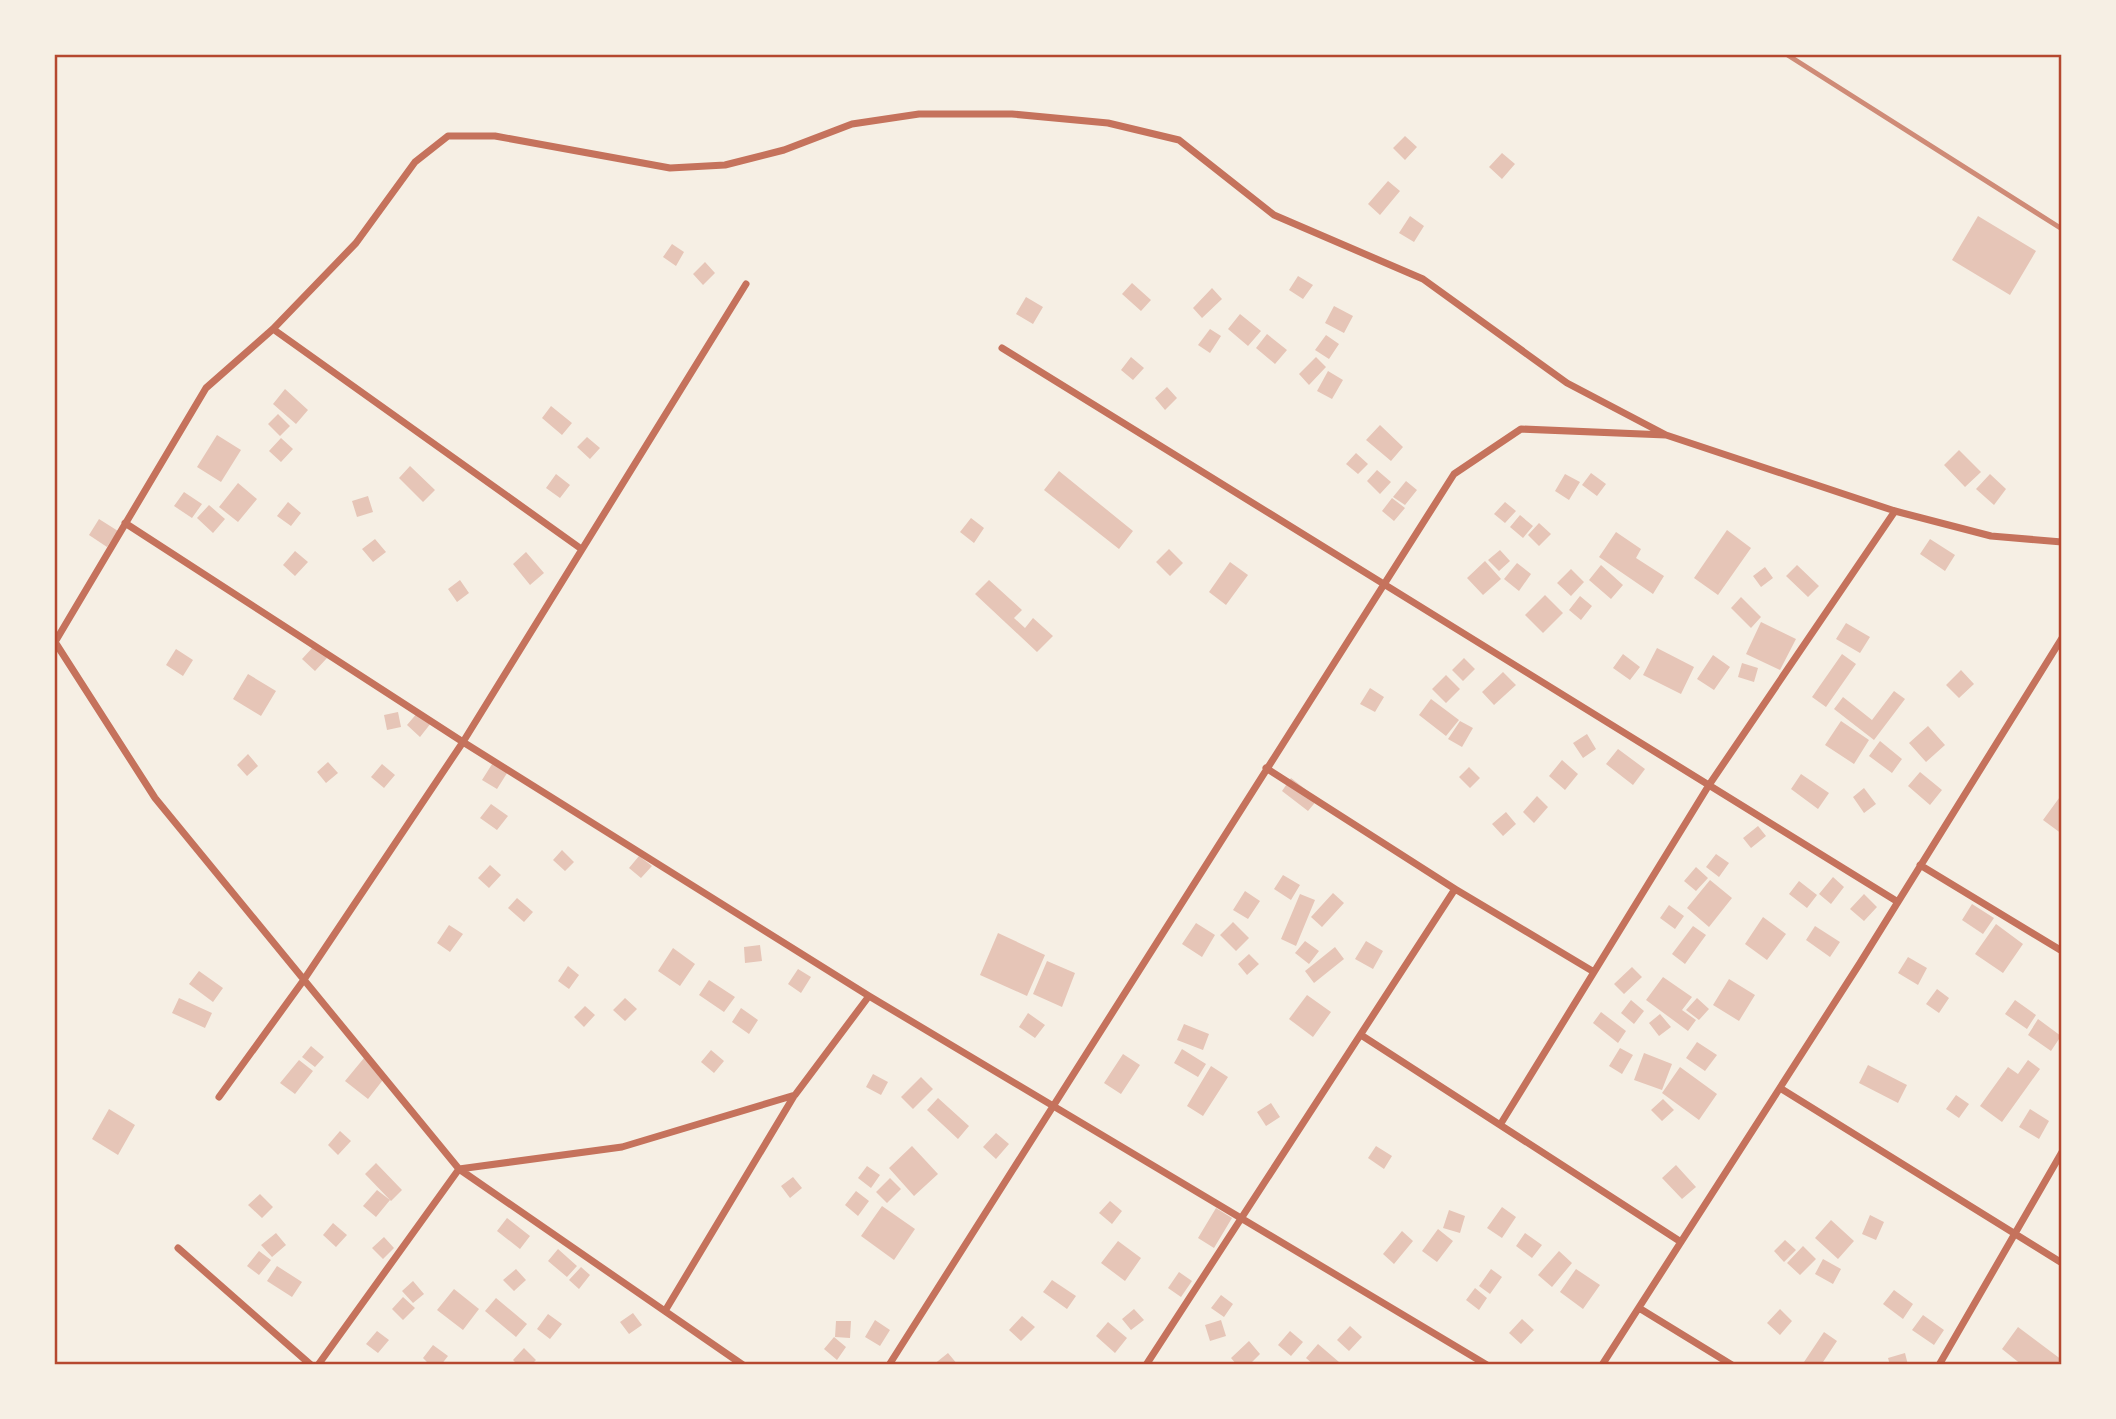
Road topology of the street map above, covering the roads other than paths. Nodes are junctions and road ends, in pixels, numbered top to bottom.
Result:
1 (746, 284) dead end
2 (272, 330) junction
3 (1002, 348) dead end
4 (1666, 435) junction
5 (1895, 511) junction
6 (125, 523) junction
7 (2062, 542) edge
8 (580, 548) junction
9 (1382, 584) junction
10 (2062, 638) edge
11 (463, 742) junction
12 (1266, 768) junction
13 (1709, 785) junction
14 (1920, 865) junction
15 (1455, 889) junction
16 (1898, 902) junction
17 (2062, 951) edge
18 (1594, 972) junction
19 (303, 981) junction
20 (869, 996) junction
21 (1361, 1035) junction
22 (1780, 1088) junction
23 (794, 1096) junction
24 (219, 1097) dead end
25 (1054, 1106) junction
26 (1500, 1125) junction
27 (2062, 1152) edge
28 (459, 1168) junction
29 (1242, 1219) junction
30 (2014, 1234) junction
31 (1681, 1242) junction
32 (178, 1248) dead end
33 (2062, 1263) edge
34 (1639, 1308) junction
35 (665, 1311) junction
36 (311, 1365) edge
37 (318, 1365) edge
38 (743, 1365) edge
39 (890, 1365) edge
40 (1146, 1365) edge
41 (1487, 1365) edge
42 (1602, 1365) edge
43 (1732, 1365) edge
44 (1939, 1365) edge

1 - 8 street
2 - 4 street
2 - 6 street
2 - 8 street
3 - 9 street
4 - 5 street
4 - 9 street
5 - 7 street
5 - 13 street
6 - 11 street
6 - 19 street
8 - 11 street
9 - 12 street
9 - 13 street
10 - 14 street
11 - 19 street
11 - 20 street
12 - 15 street
12 - 25 street
13 - 16 street
13 - 18 street
14 - 16 street
14 - 17 street
15 - 18 street
15 - 21 street
16 - 22 street
18 - 26 street
19 - 24 street
19 - 28 street
20 - 23 street
20 - 25 street
21 - 26 street
21 - 29 street
22 - 30 street
22 - 31 street
23 - 28 street
23 - 35 street
25 - 29 street
25 - 39 street
26 - 31 street
27 - 30 street
28 - 35 street
28 - 37 street
29 - 40 street
29 - 41 street
30 - 33 street
30 - 44 street
31 - 34 street
32 - 36 street
34 - 42 street
34 - 43 street
35 - 38 street

